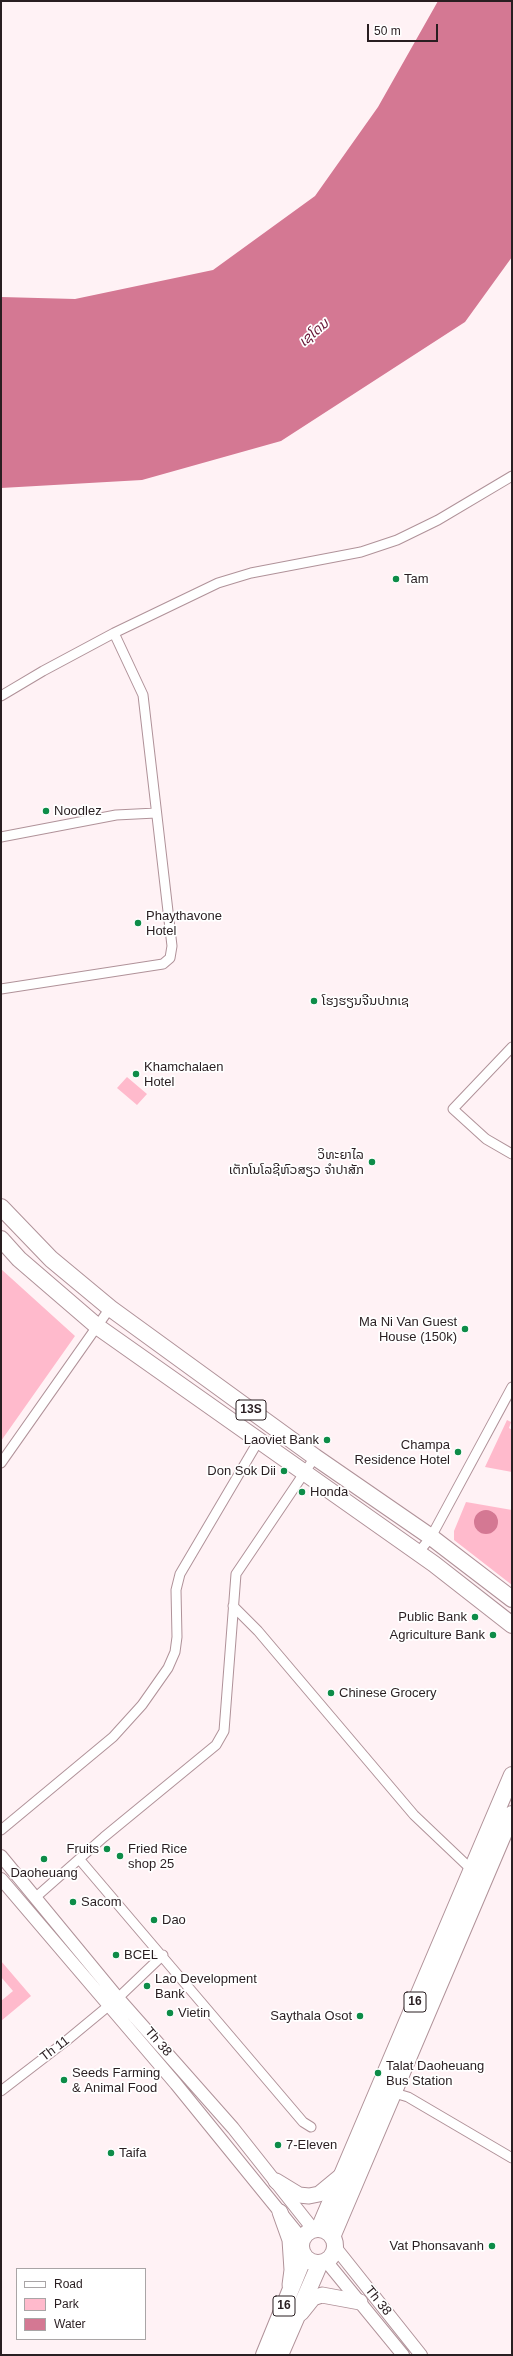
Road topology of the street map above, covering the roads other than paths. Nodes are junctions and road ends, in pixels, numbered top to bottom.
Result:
1 (512, 476) edge
2 (114, 633) junction
3 (1, 696) edge
4 (156, 813) junction
5 (1, 838) edge
6 (1, 989) edge
7 (512, 1047) edge
8 (512, 1154) edge
9 (1, 1207) edge
10 (1, 1239) edge
11 (110, 1308) junction
12 (98, 1326) junction
13 (512, 1387) edge
14 (259, 1440) junction
15 (315, 1457) junction
16 (1, 1463) edge
17 (305, 1473) junction
18 (431, 1538) junction
19 (418, 1553) junction
20 (512, 1599) edge
21 (233, 1606) junction
22 (512, 1624) edge
23 (512, 1775) edge
24 (512, 1814) edge
25 (1, 1830) edge
26 (1, 1856) edge
27 (80, 1860) junction
28 (478, 1874) junction
29 (1, 1879) edge
30 (36, 1897) junction
31 (163, 1955) junction
32 (118, 1998) junction
33 (108, 2006) junction
34 (388, 2090) junction
35 (1, 2091) edge
36 (311, 2127) dead end
37 (512, 2158) edge
38 (342, 2175) junction
39 (276, 2181) junction
40 (280, 2212) junction
41 (311, 2232) junction
42 (334, 2242) junction
43 (304, 2257) junction
44 (323, 2262) junction
45 (287, 2299) junction
46 (360, 2302) junction
47 (294, 2323) junction
48 (417, 2350) edge
49 (264, 2355) edge
50 (280, 2355) edge
51 (403, 2355) edge

1 - 2 street
2 - 3 street
2 - 4 street
4 - 5 street
4 - 6 street
7 - 8 street
9 - 11 highway, 13S
10 - 12 highway, 13S
11 - 12 street
11 - 15 highway, 13S
12 - 14 highway, 13S
12 - 16 street
13 - 18 street
14 - 17 highway, 13S
14 - 25 street
15 - 17 street
15 - 18 highway, 13S
17 - 19 highway, 13S
17 - 21 street
18 - 19 street
18 - 20 highway, 13S
19 - 22 highway, 13S
21 - 27 street
21 - 28 street
23 - 28 highway, 16
24 - 28 highway, 16
26 - 30 street, Th 38
27 - 30 street
27 - 31 street
28 - 34 highway, 16
29 - 33 street, Th 38
30 - 32 street, Th 38
31 - 32 street, Th 11
31 - 36 street
32 - 33 street, Th 11
32 - 39 street, Th 38
33 - 35 street, Th 11
33 - 40 street, Th 38
34 - 37 street
34 - 38 highway, 16
34 - 42 highway, 16
38 - 39 main road
38 - 41 highway, 16
39 - 41 street, Th 38
40 - 41 street, Th 38
40 - 45 main road
41 - 42 highway
41 - 43 highway, 16
42 - 44 highway, 16
42 - 48 street, Th 38
43 - 44 highway
43 - 45 highway, 16
44 - 46 street, Th 38
44 - 47 highway, 16
45 - 49 highway, 16
46 - 47 main road
46 - 51 street, Th 38
47 - 50 highway, 16
48 - 51 street

